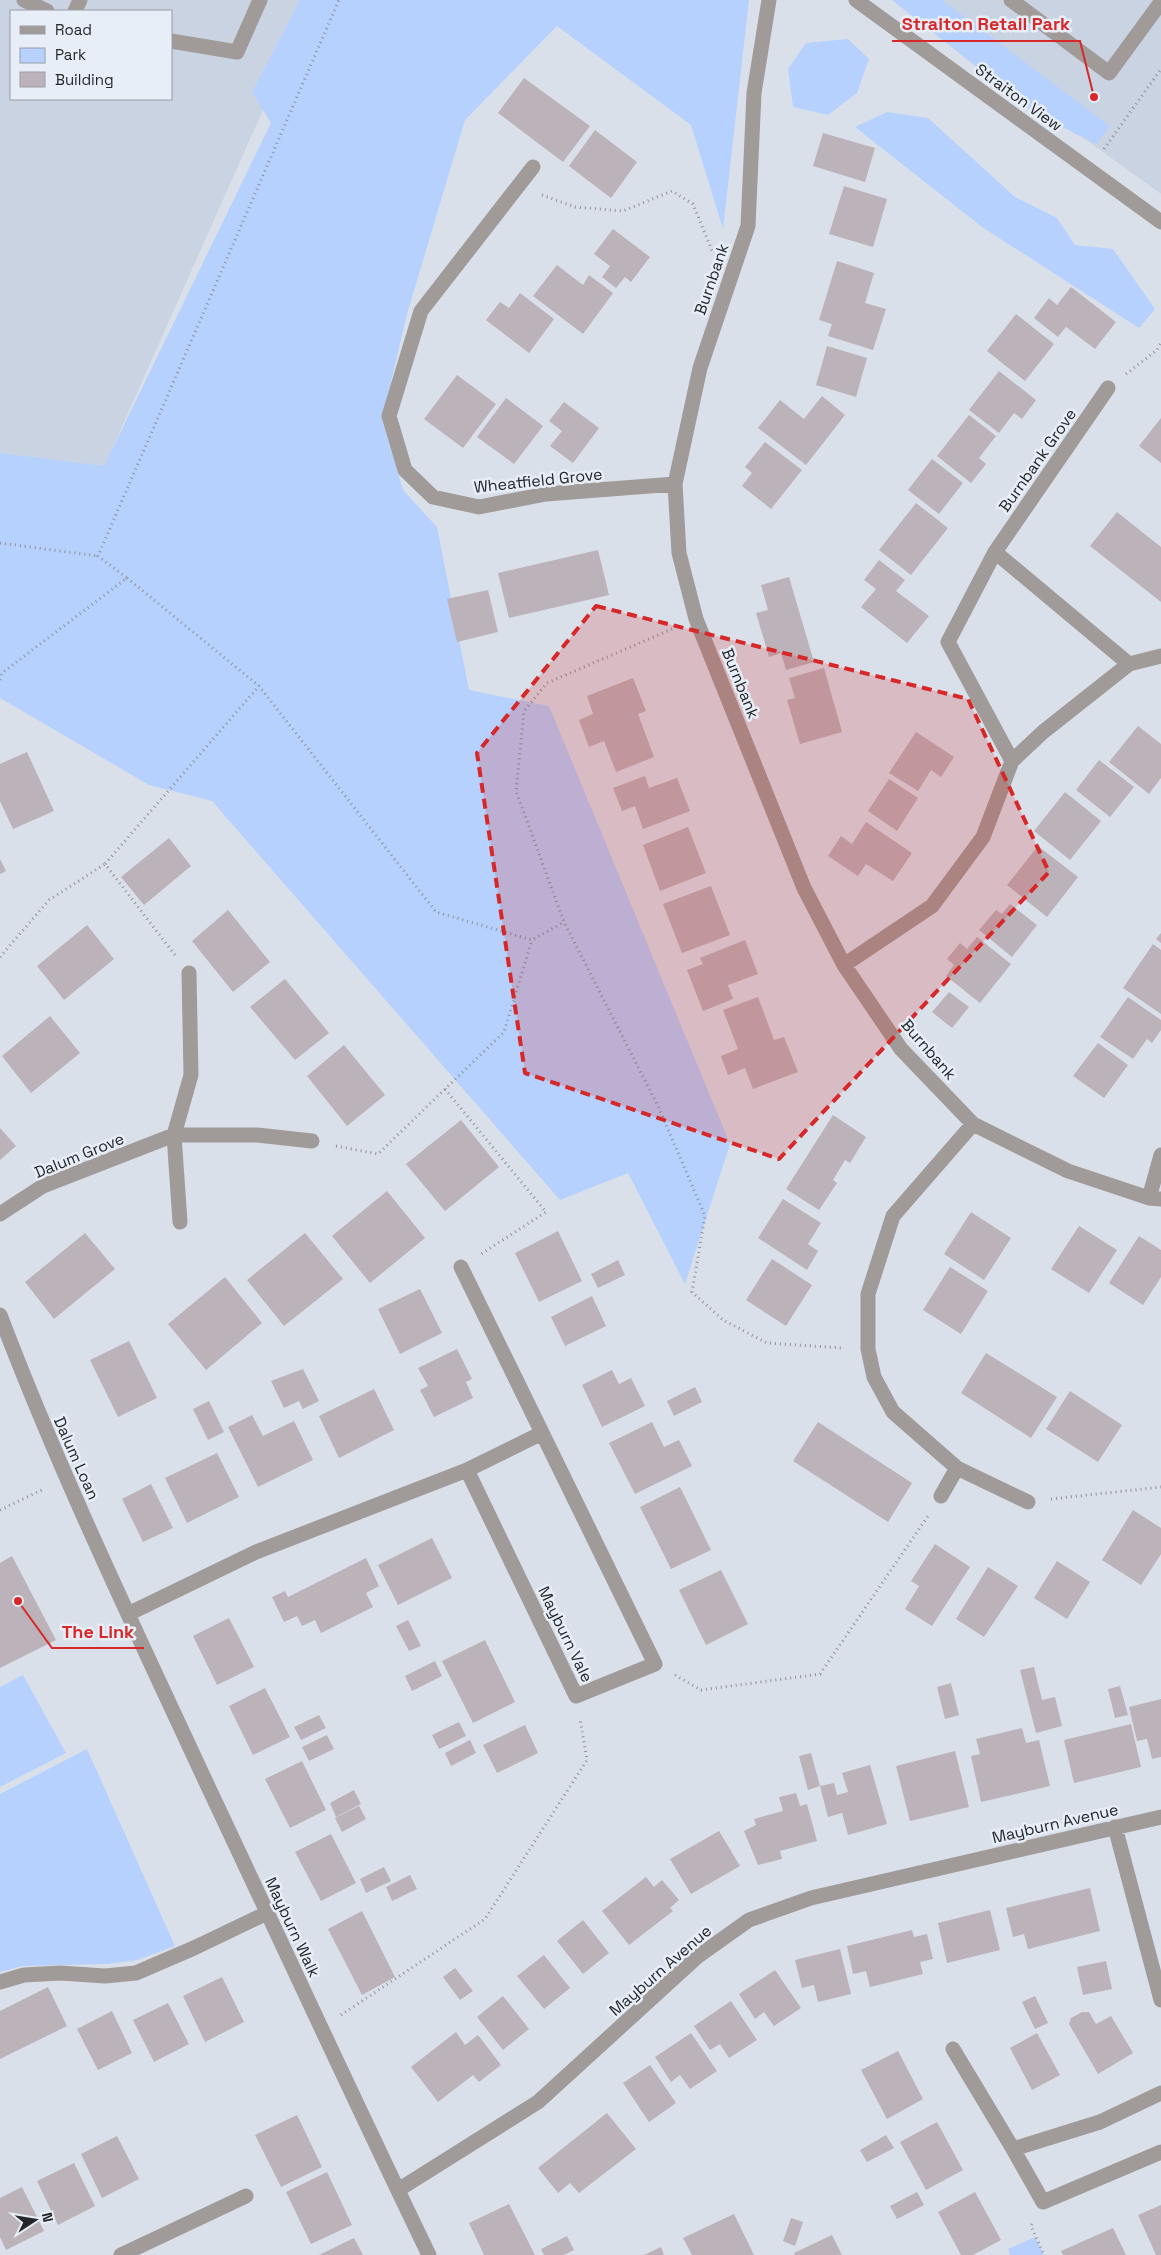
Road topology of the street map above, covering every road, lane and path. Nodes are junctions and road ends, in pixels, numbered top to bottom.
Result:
1 (24, 0) edge
2 (260, 0) edge
3 (339, 0) edge
4 (769, 0) edge
5 (856, 0) edge
6 (1011, 0) edge
7 (1161, 2) edge
8 (45, 10) edge
9 (172, 41) edge
10 (1161, 69) edge
11 (534, 167) dead end
12 (1090, 170) junction
13 (518, 187) junction
14 (1161, 222) edge
15 (726, 289) junction
16 (1161, 343) edge
17 (1108, 388) joint
18 (676, 484) junction
19 (0, 543) edge
20 (995, 552) junction
21 (98, 556) junction
22 (127, 578) junction
23 (696, 618) junction
24 (1161, 656) edge
25 (1129, 664) junction
26 (0, 680) edge
27 (259, 686) junction
28 (1012, 761) junction
29 (105, 864) junction
30 (564, 922) junction
31 (532, 940) junction
32 (0, 956) edge
33 (844, 965) junction
34 (189, 972) joint
35 (445, 1089) junction
36 (973, 1124) junction
37 (174, 1135) junction
38 (312, 1141) joint
39 (1161, 1155) edge
40 (1155, 1199) edge
41 (0, 1214) edge
42 (180, 1222) dead end
43 (461, 1267) joint
44 (0, 1315) edge
45 (868, 1349) junction
46 (542, 1433) junction
47 (958, 1468) junction
48 (467, 1470) junction
49 (66, 1478) junction
50 (1161, 1487) edge
51 (941, 1496) joint
52 (1028, 1502) joint
53 (0, 1510) edge
54 (128, 1614) junction
55 (655, 1664) junction
56 (576, 1696) junction
57 (1161, 1817) edge
58 (1115, 1827) junction
59 (267, 1913) junction
60 (0, 1982) edge
61 (1161, 2000) edge
62 (322, 2028) junction
63 (952, 2049) dead end
64 (1161, 2094) edge
65 (1013, 2149) junction
66 (1161, 2152) edge
67 (398, 2190) junction
68 (246, 2196) dead end
69 (121, 2255) edge
70 (429, 2255) edge

1 - 8 street
2 - 9 street
3 - 21 path
4 - 15 street, Burnbank
5 - 12 street, Straiton View
6 - 7 street
10 - 12 path
11 - 13 street, Wheatfield Grove
12 - 14 street, Straiton View
13 - 15 path
13 - 18 street, Wheatfield Grove
15 - 18 street, Burnbank
16 - 17 path
17 - 20 street, Burnbank Grove
18 - 23 street, Burnbank
19 - 21 path
20 - 25 street
20 - 28 street, Burnbank Grove
21 - 22 path
22 - 26 path
22 - 27 path
23 - 30 path
23 - 33 street, Burnbank
24 - 25 street
25 - 28 street
27 - 29 path
27 - 31 path
28 - 33 street
29 - 32 path
29 - 34 path
30 - 31 path
30 - 45 path
31 - 35 path
33 - 36 street, Burnbank
34 - 37 street
35 - 38 path
35 - 43 path
36 - 40 street, Burnbank
36 - 45 street
37 - 38 street, Dalum Grove
37 - 41 street, Dalum Grove
37 - 42 street
39 - 40 street
43 - 46 street
44 - 49 street, Dalum Loan
45 - 47 street
46 - 48 street
46 - 55 street
47 - 51 street
47 - 52 street
48 - 54 street
48 - 56 street, Mayburn Vale
49 - 53 path
49 - 54 street, Dalum Loan
50 - 52 path
51 - 55 path
54 - 59 street, Mayburn Walk
55 - 56 street, Mayburn Vale
56 - 62 path
57 - 58 street, Mayburn Avenue
58 - 61 street
58 - 67 street, Mayburn Avenue
59 - 60 street
59 - 62 street, Mayburn Walk
62 - 67 street, Mayburn Walk
63 - 65 street
64 - 65 street
65 - 66 street
67 - 70 street, Mayburn Walk
68 - 69 street

